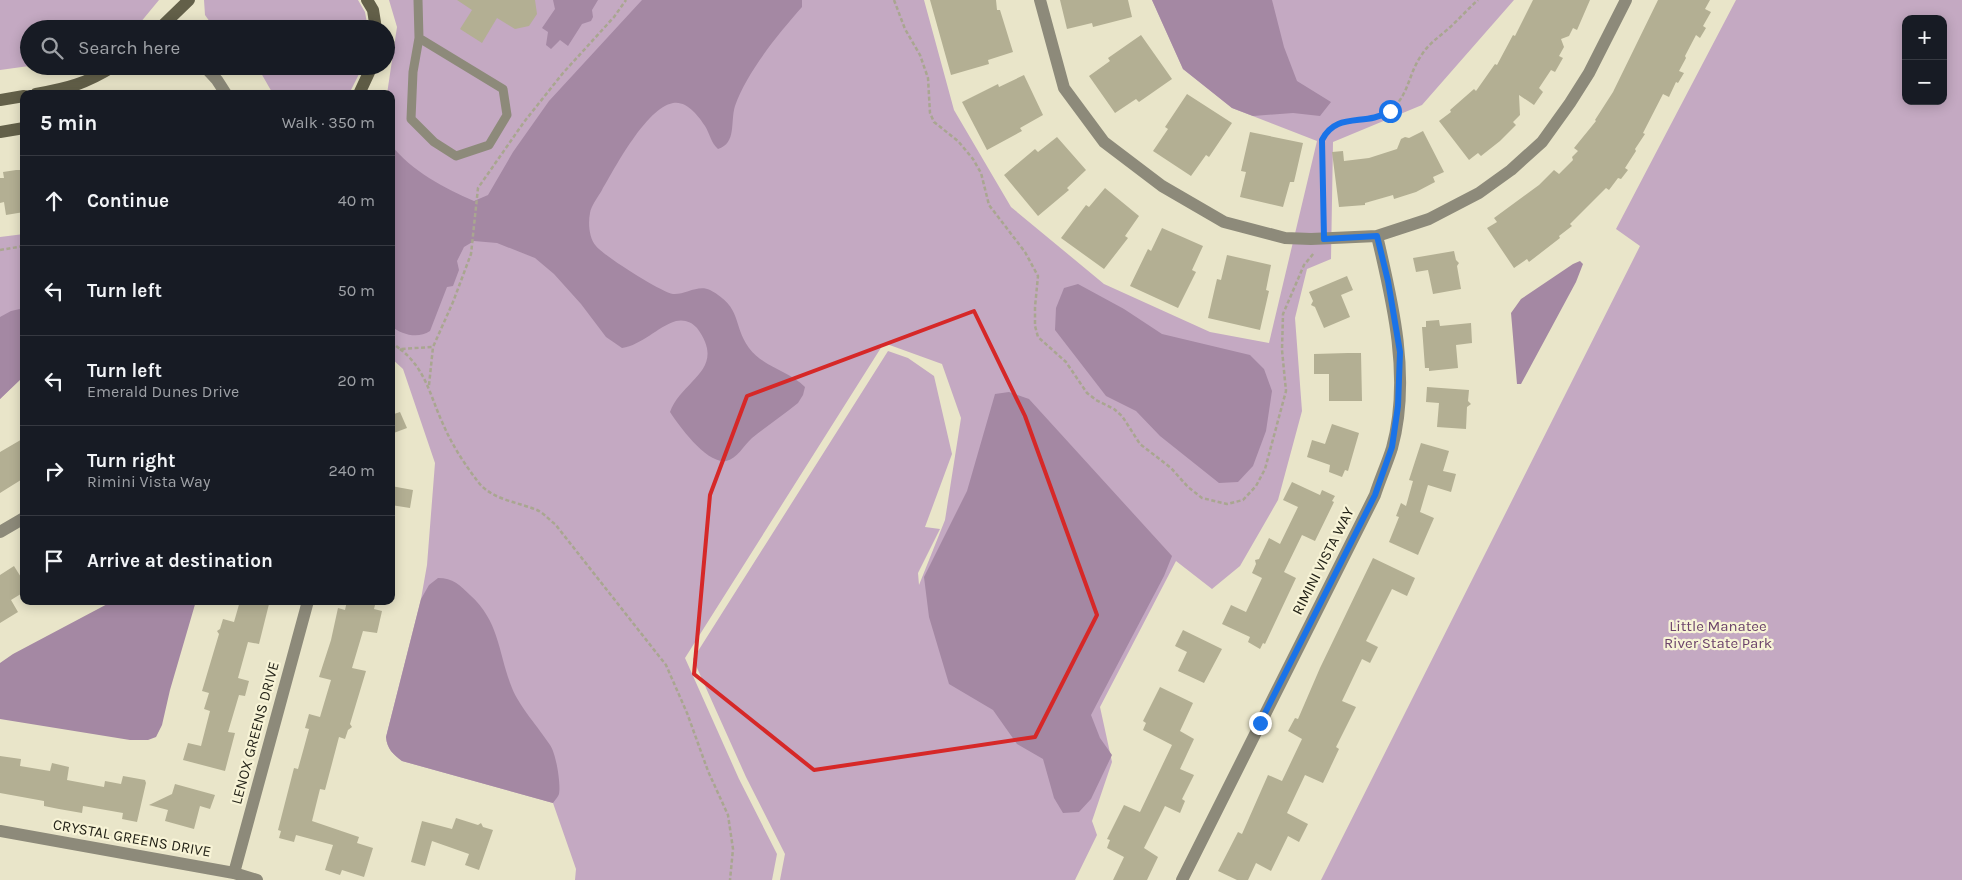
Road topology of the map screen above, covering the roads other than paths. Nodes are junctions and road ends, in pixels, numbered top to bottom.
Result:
1 (190, 0) edge
2 (418, 0) edge
3 (1040, 0) edge
4 (1626, 0) edge
5 (370, 3) edge
6 (171, 20) edge
7 (374, 20) edge
8 (419, 38) junction
9 (99, 75) edge
10 (212, 75) edge
11 (369, 75) edge
12 (60, 90) edge
13 (223, 90) edge
14 (362, 90) edge
15 (20, 97) edge
16 (0, 100) edge
17 (20, 129) edge
18 (0, 132) edge
19 (1377, 236) junction
20 (20, 520) edge
21 (0, 532) edge
22 (307, 605) edge
23 (0, 831) edge
24 (234, 873) junction
25 (257, 880) edge
26 (1182, 880) edge

1 - 6 street
2 - 8 lane
3 - 19 street
4 - 19 street
5 - 7 street
8 - 8 lane
9 - 12 street
10 - 13 street
11 - 14 street
15 - 16 street
17 - 18 street
19 - 26 street, RIMINI VISTA WAY
20 - 21 street
22 - 24 street, LENOX GREENS DRIVE
23 - 24 street, CRYSTAL GREENS DRIVE
24 - 25 street, CRYSTAL GREENS DRIVE

